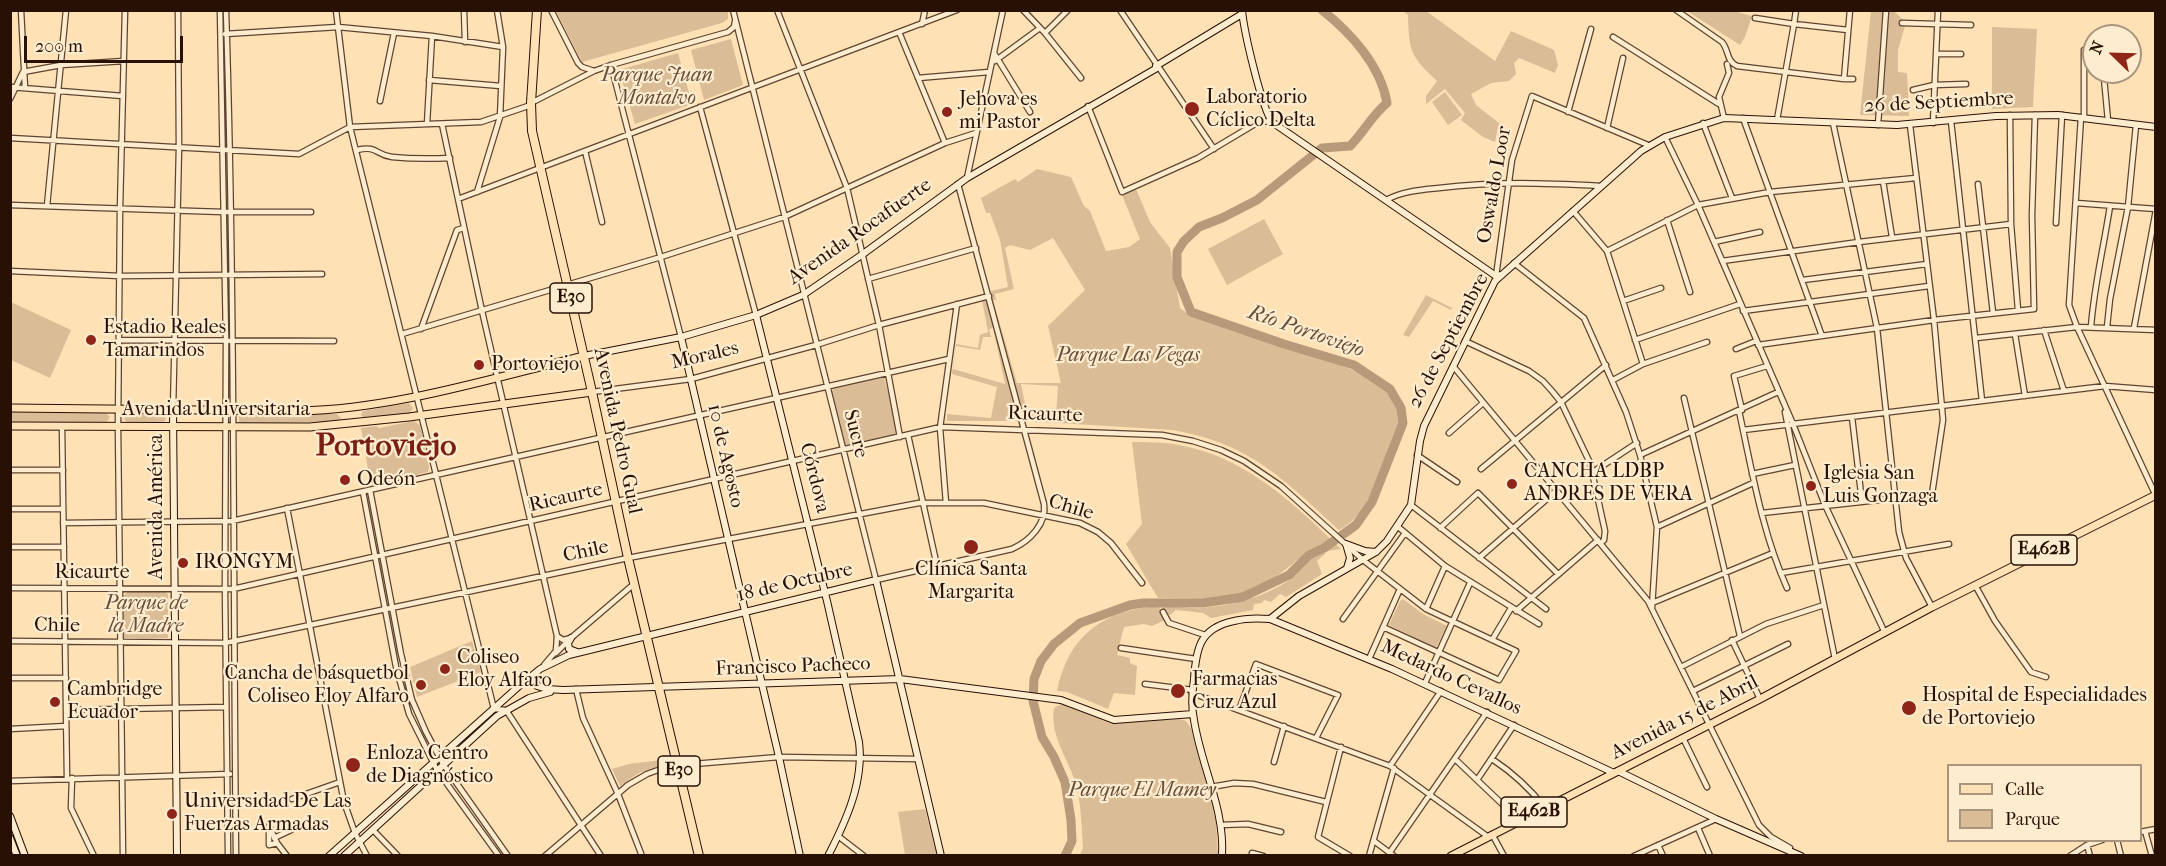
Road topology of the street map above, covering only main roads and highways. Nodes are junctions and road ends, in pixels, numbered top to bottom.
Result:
1 (537, 10) edge
2 (584, 356) junction
3 (592, 392) junction
4 (417, 396) joint
5 (10, 408) edge
6 (422, 415) joint
7 (10, 426) edge
8 (2155, 495) edge
9 (699, 855) edge
10 (1451, 855) edge

1 - 2 highway, Avenida Pedro Gual / E30
2 - 3 highway, Avenida Pedro Gual / E30
2 - 4 main road, Avenida Rocafuerte
3 - 6 main road, Morales
3 - 9 highway, Avenida Pedro Gual / E30
4 - 5 main road, Avenida Universitaria
6 - 7 main road, Avenida Universitaria
8 - 10 main road, Avenida 15 de Abril / E462B

